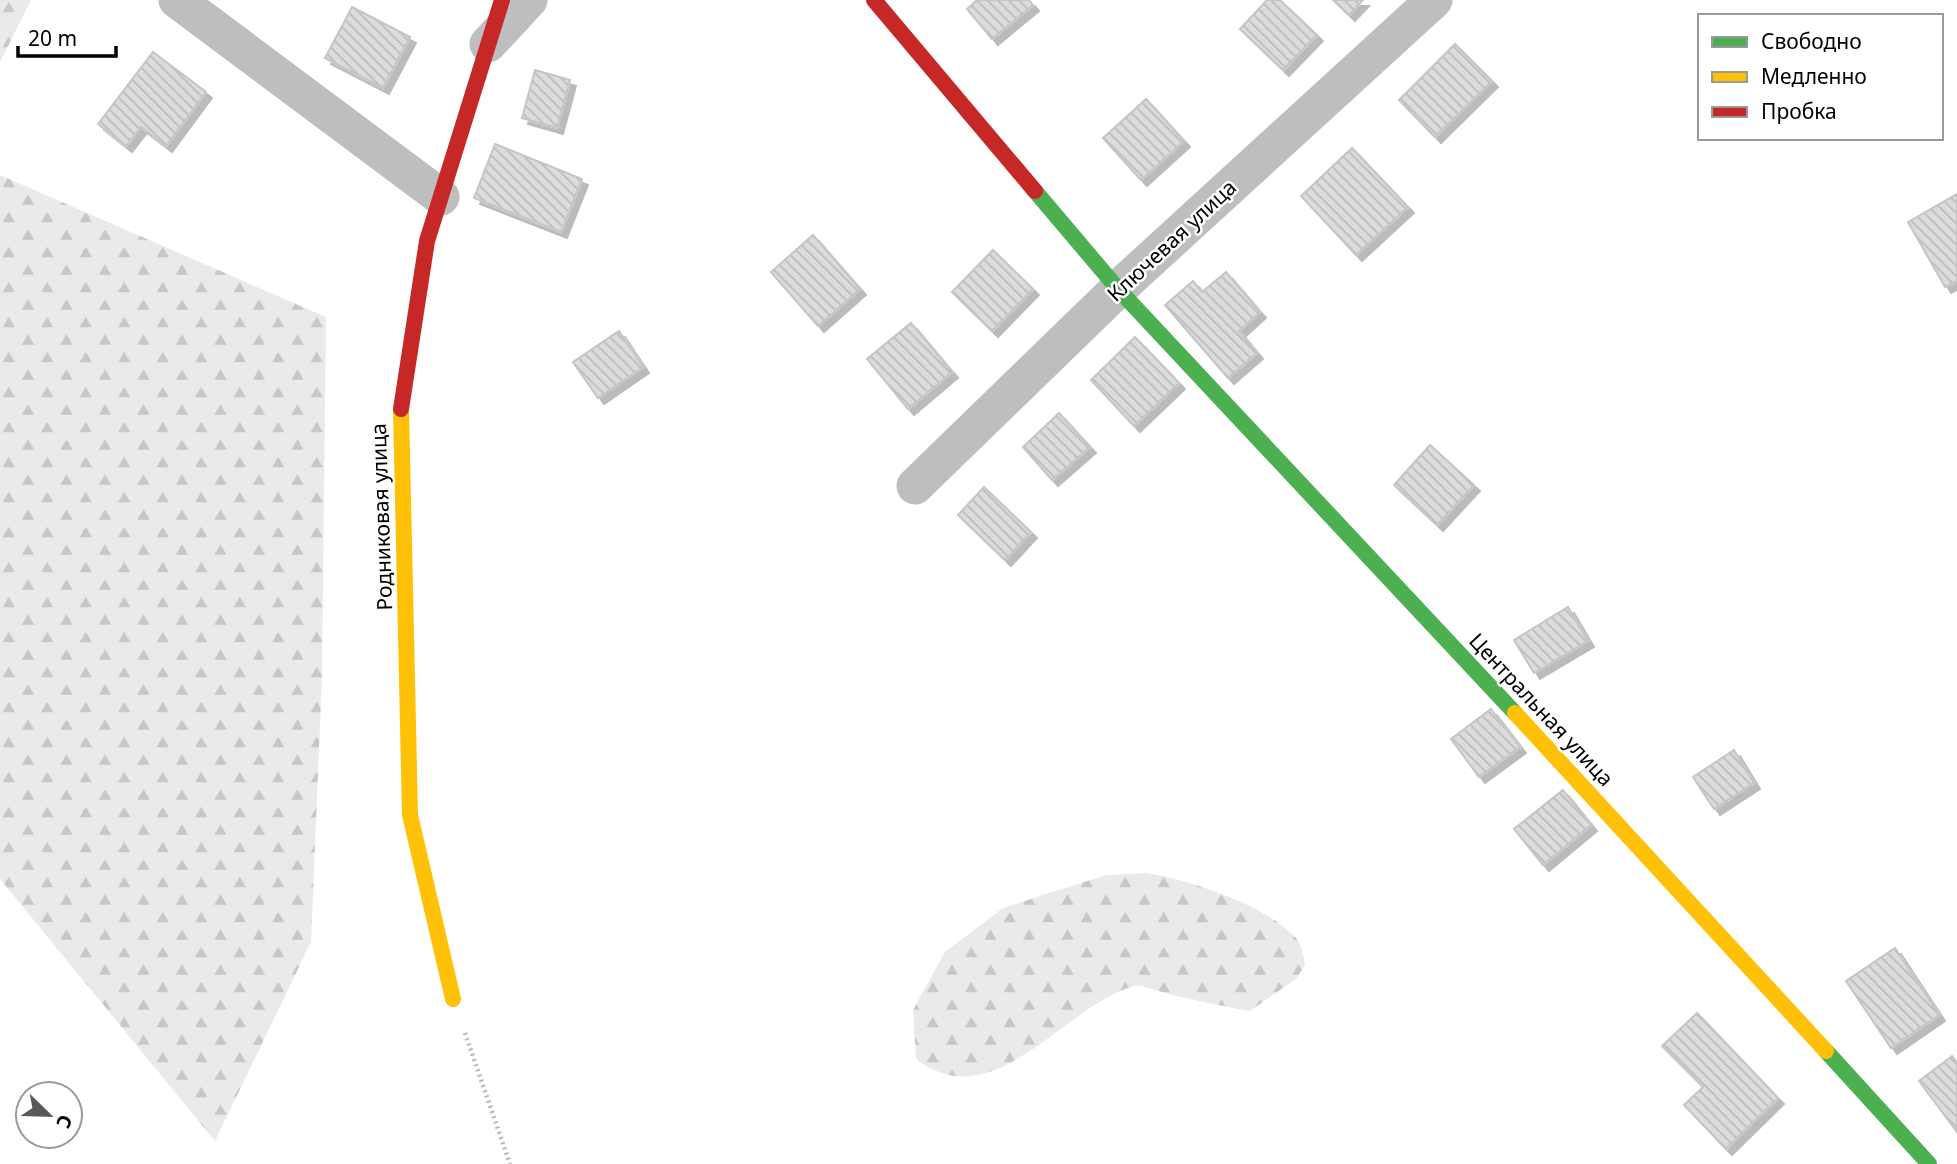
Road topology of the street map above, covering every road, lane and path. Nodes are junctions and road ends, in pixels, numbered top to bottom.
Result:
1 (177, 0) edge
2 (502, 0) edge
3 (529, 0) edge
4 (874, 0) edge
5 (1434, 0) edge
6 (488, 44) junction
7 (441, 197) junction
8 (1118, 289) junction
9 (915, 486) dead end
10 (453, 999) joint
11 (510, 1164) edge
12 (1928, 1164) edge

1 - 7 street
2 - 6 street, Родниковая улица
3 - 6 street
4 - 8 street, Центральная улица
5 - 8 street, Ключевая улица
6 - 7 street, Родниковая улица
7 - 10 street, Родниковая улица
8 - 9 street, Ключевая улица
8 - 12 street, Центральная улица
10 - 11 path

